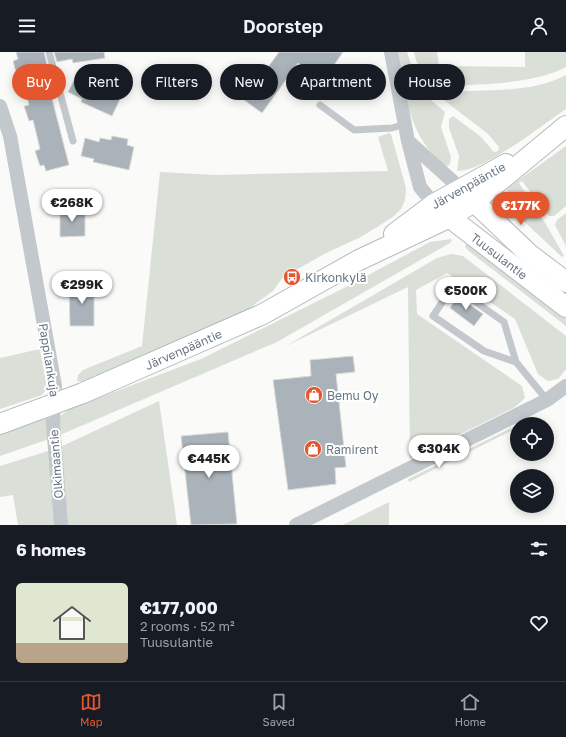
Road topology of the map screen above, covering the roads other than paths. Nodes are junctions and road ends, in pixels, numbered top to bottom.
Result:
1 (49, 52) edge
2 (391, 52) edge
3 (320, 105) dead end
4 (0, 106) edge
5 (405, 124) junction
6 (566, 126) edge
7 (73, 141) dead end
8 (408, 141) junction
9 (467, 195) junction
10 (434, 204) junction
11 (448, 218) junction
12 (359, 260) junction
13 (566, 282) edge
14 (566, 307) edge
15 (516, 362) junction
16 (566, 386) edge
17 (547, 400) junction
18 (55, 403) junction
19 (0, 424) edge
20 (61, 525) edge
21 (296, 525) edge

1 - 7 lane
2 - 5 street
3 - 5 lane
4 - 18 street, Pappilankuja
5 - 8 street
6 - 9 main road, Järvenpääntie
8 - 9 street
8 - 10 street
9 - 10 main road, Järvenpääntie
9 - 11 main road, Järvenpääntie
9 - 13 main road, Tuusulantie
10 - 11 main road, Tuusulantie
10 - 12 main road, Järvenpääntie
11 - 12 main road, Järvenpääntie
11 - 14 main road, Tuusulantie
12 - 18 main road, Järvenpääntie
15 - 15 lane
15 - 17 lane
16 - 17 street
17 - 21 street
18 - 19 main road, Järvenpääntie
18 - 20 street, Olkimaantie

